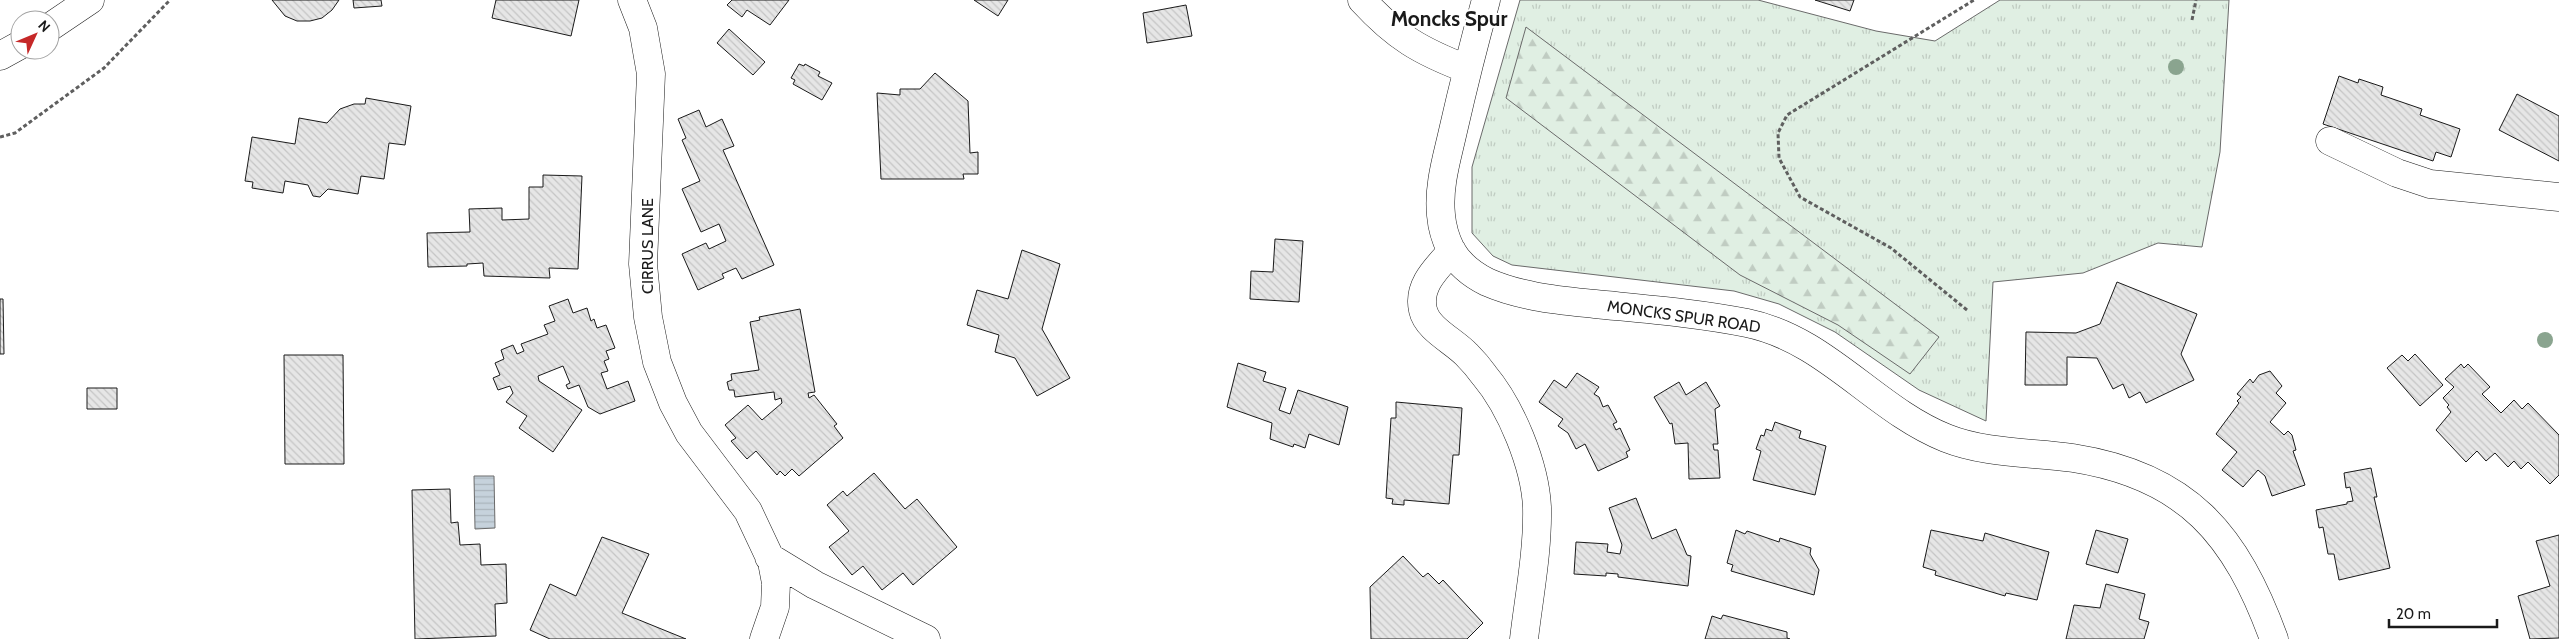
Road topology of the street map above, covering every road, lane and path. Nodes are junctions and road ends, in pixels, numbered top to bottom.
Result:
1 (90, 0) edge
2 (170, 0) edge
3 (632, 0) edge
4 (1362, 0) edge
5 (1486, 0) edge
6 (1974, 0) edge
7 (2196, 0) edge
8 (60, 20) edge
9 (2192, 20) dead end
10 (1467, 69) junction
11 (0, 137) edge
12 (2330, 141) dead end
13 (2559, 197) edge
14 (1452, 251) junction
15 (1967, 310) dead end
16 (769, 557) junction
17 (764, 639) edge
18 (926, 639) edge
19 (1524, 639) edge
20 (2274, 639) edge

1 - 8 street
2 - 11 path
3 - 16 street, CIRRUS LANE
4 - 10 street
5 - 10 street, MONCKS SPUR ROAD
6 - 15 path
7 - 9 path
10 - 14 street, MONCKS SPUR ROAD
12 - 13 street
14 - 19 street
14 - 20 street, MONCKS SPUR ROAD
16 - 17 street, CIRRUS LANE
16 - 18 street

